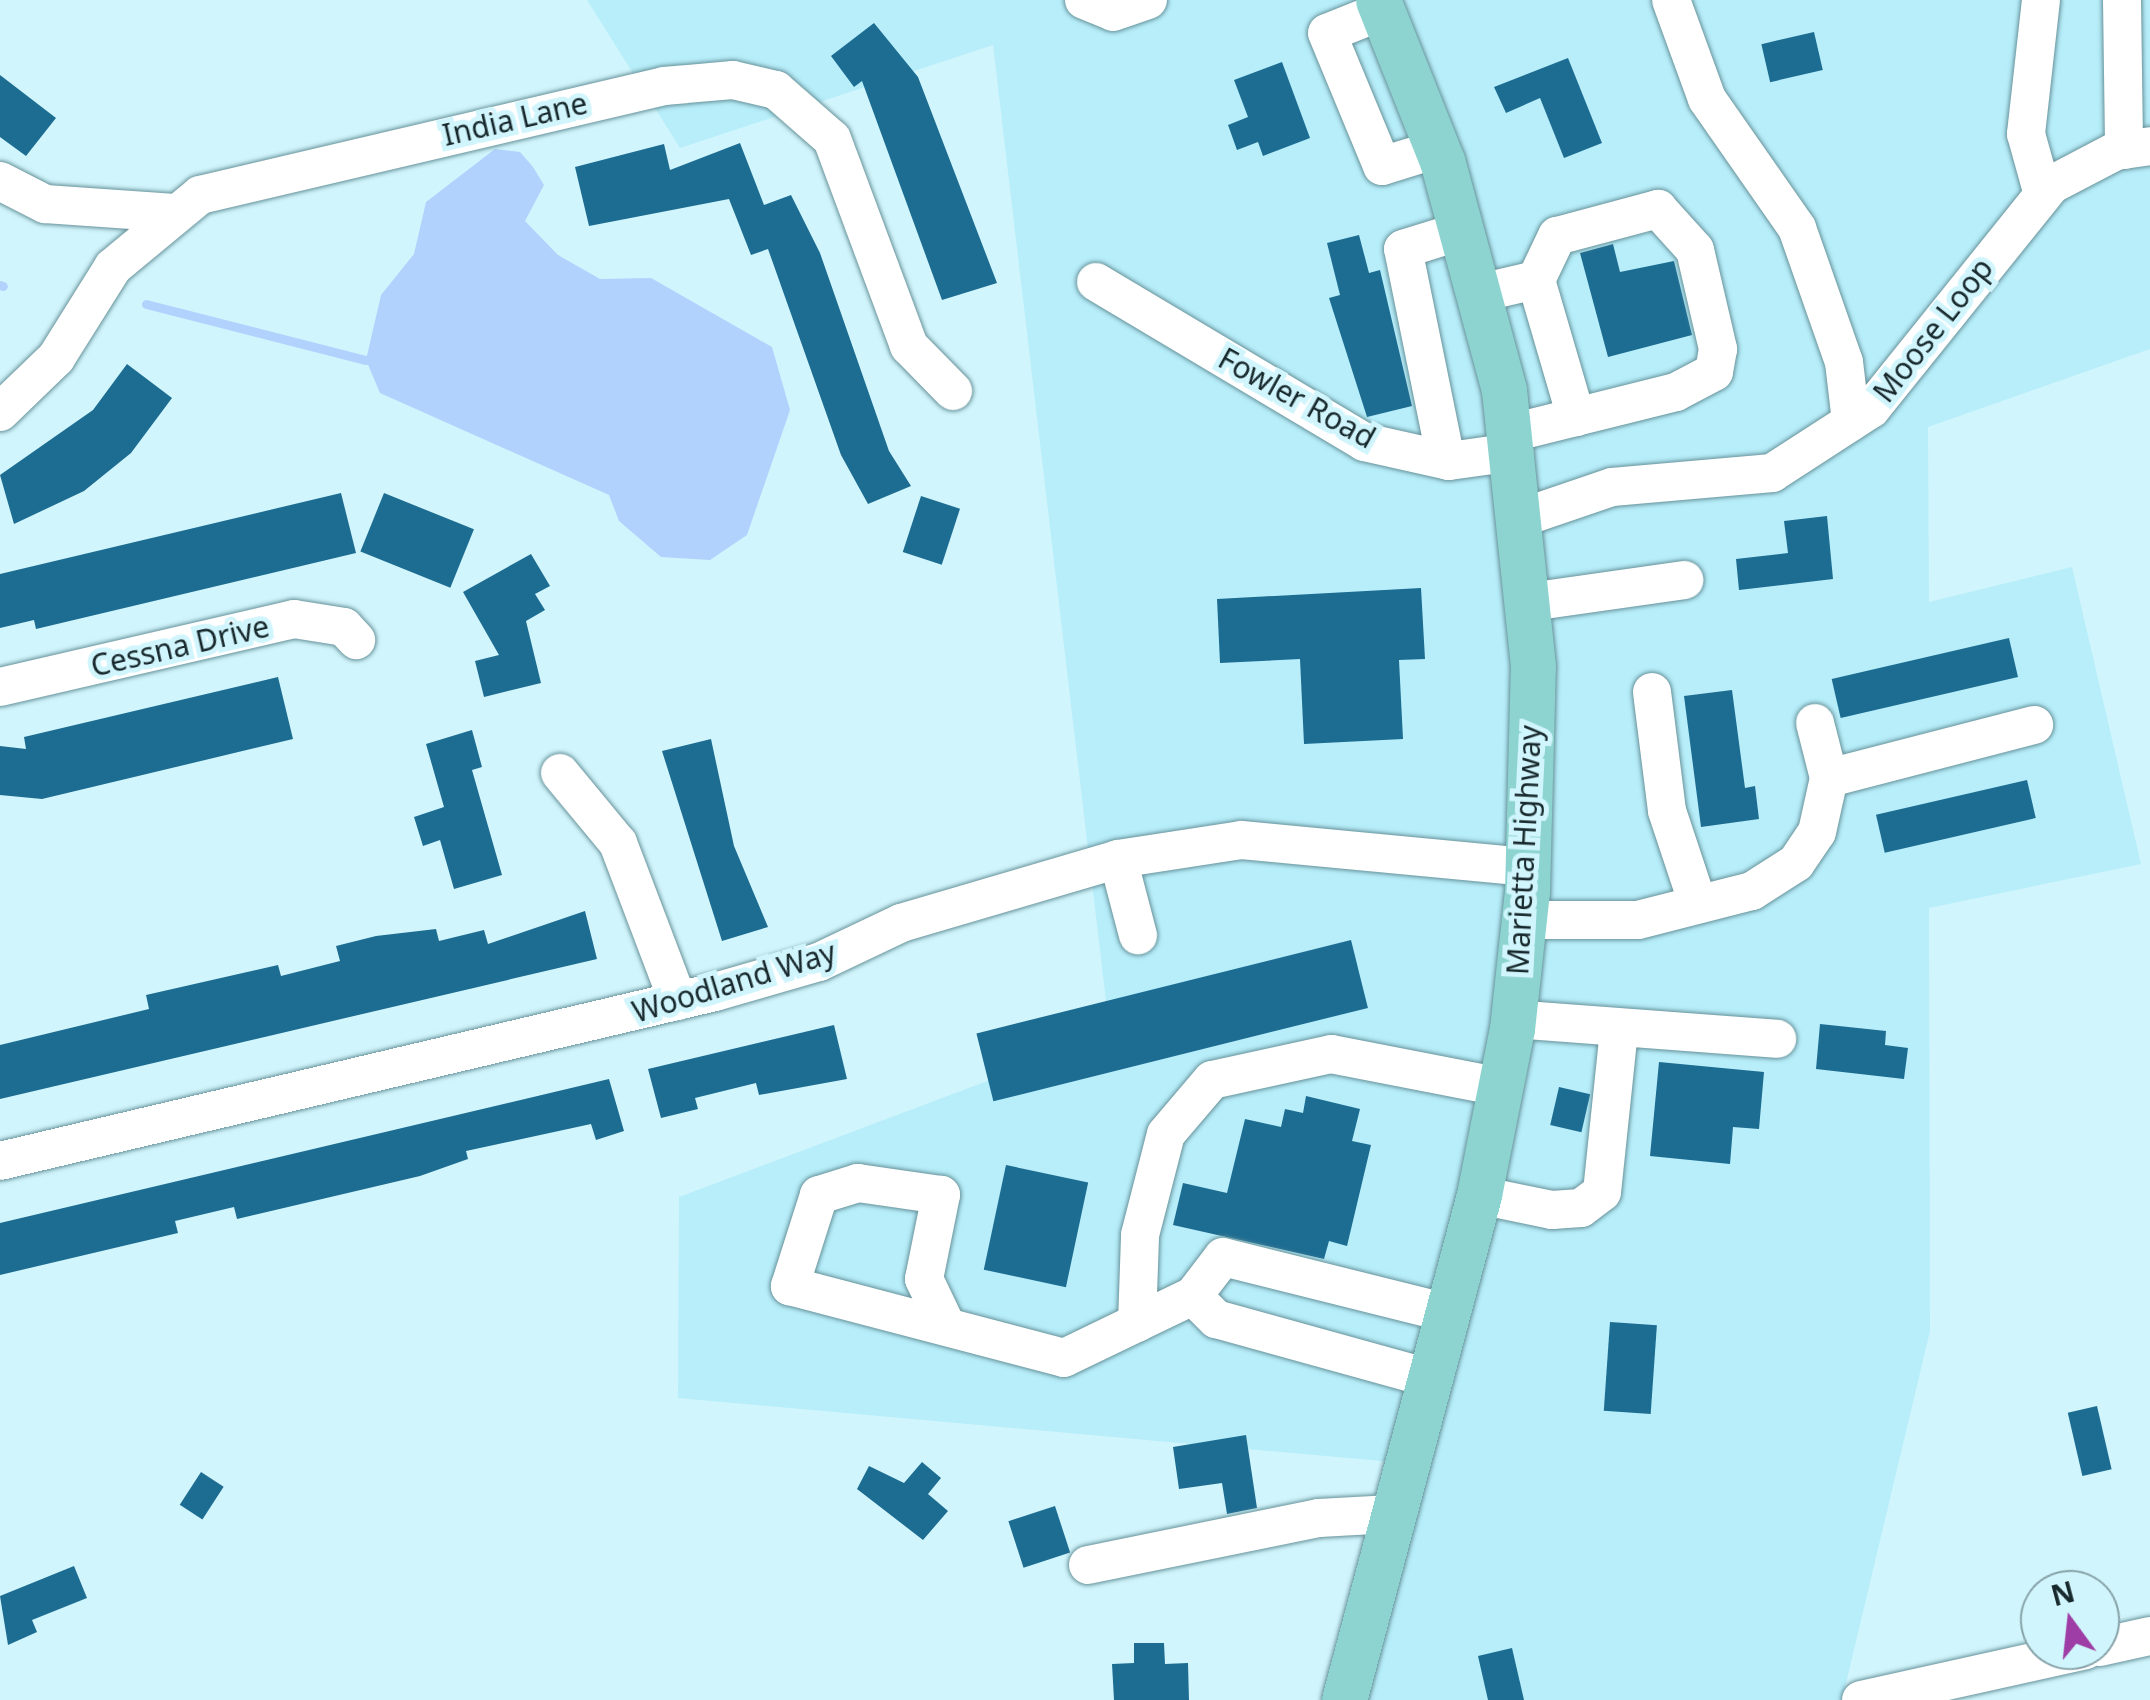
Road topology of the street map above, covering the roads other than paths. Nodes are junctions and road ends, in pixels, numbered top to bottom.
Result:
1 (1084, 0) edge
2 (1148, 0) edge
3 (1671, 0) edge
4 (2041, 0) edge
5 (2122, 0) edge
6 (1380, 6) edge
7 (2137, 148) edge
8 (1437, 149) junction
9 (0, 180) edge
10 (2043, 195) junction
11 (174, 213) junction
12 (1461, 231) junction
13 (1536, 280) junction
14 (1096, 282) dead end
15 (1480, 293) junction
16 (952, 391) dead end
17 (0, 412) edge
18 (1576, 417) junction
19 (1851, 422) junction
20 (1513, 443) junction
21 (1446, 460) junction
22 (1521, 518) junction
23 (1684, 580) dead end
24 (1530, 602) junction
25 (356, 640) dead end
26 (0, 687) edge
27 (1652, 692) dead end
28 (1815, 723) dead end
29 (2034, 725) dead end
30 (560, 773) dead end
31 (1829, 778) junction
32 (1118, 859) junction
33 (1528, 868) junction
34 (1698, 904) junction
35 (1524, 920) junction
36 (1138, 935) dead end
37 (678, 1001) junction
38 (1513, 1020) junction
39 (1619, 1030) junction
40 (1777, 1040) dead end
41 (1501, 1087) junction
42 (0, 1161) edge
43 (1479, 1195) junction
44 (1193, 1296) junction
45 (1448, 1313) junction
46 (1136, 1322) junction
47 (945, 1323) junction
48 (1429, 1378) junction
49 (1392, 1514) junction
50 (1088, 1565) dead end
51 (2150, 1636) edge
52 (2120, 1643) edge
53 (2020, 1665) edge
54 (1344, 1700) edge
55 (1861, 1700) edge

1 - 2 street
3 - 19 street
4 - 10 street
5 - 7 street
6 - 8 main road, Marietta Highway
6 - 8 street
7 - 10 street, Moose Loop
8 - 12 main road, Marietta Highway
9 - 11 street
10 - 19 street, Moose Loop
11 - 16 street, India Lane
11 - 17 street, India Lane
12 - 15 main road, Marietta Highway
12 - 21 street
13 - 15 street
13 - 18 street
13 - 18 street
14 - 21 street, Fowler Road
15 - 20 main road, Marietta Highway
18 - 20 street, Fowler Road
19 - 22 street, Moose Loop
20 - 21 street, Fowler Road
20 - 22 main road, Marietta Highway
22 - 24 main road, Marietta Highway
23 - 24 street
24 - 33 main road, Marietta Highway
25 - 26 street, Cessna Drive
27 - 34 street
28 - 31 street
29 - 31 street
30 - 37 street
31 - 34 street
32 - 33 street, Woodland Way
32 - 36 street
32 - 37 street, Woodland Way
33 - 35 main road, Marietta Highway
34 - 35 street
35 - 38 main road, Marietta Highway
37 - 42 street, Woodland Way
38 - 39 street
38 - 41 main road, Marietta Highway
39 - 40 street
39 - 43 street
41 - 43 main road, Marietta Highway
41 - 46 street
43 - 45 main road, Marietta Highway
44 - 45 street
44 - 46 street
44 - 48 street
45 - 48 main road, Marietta Highway
46 - 47 street
47 - 47 street
48 - 49 main road, Marietta Highway
49 - 50 street
49 - 54 main road, Marietta Highway
51 - 52 street
53 - 55 street

